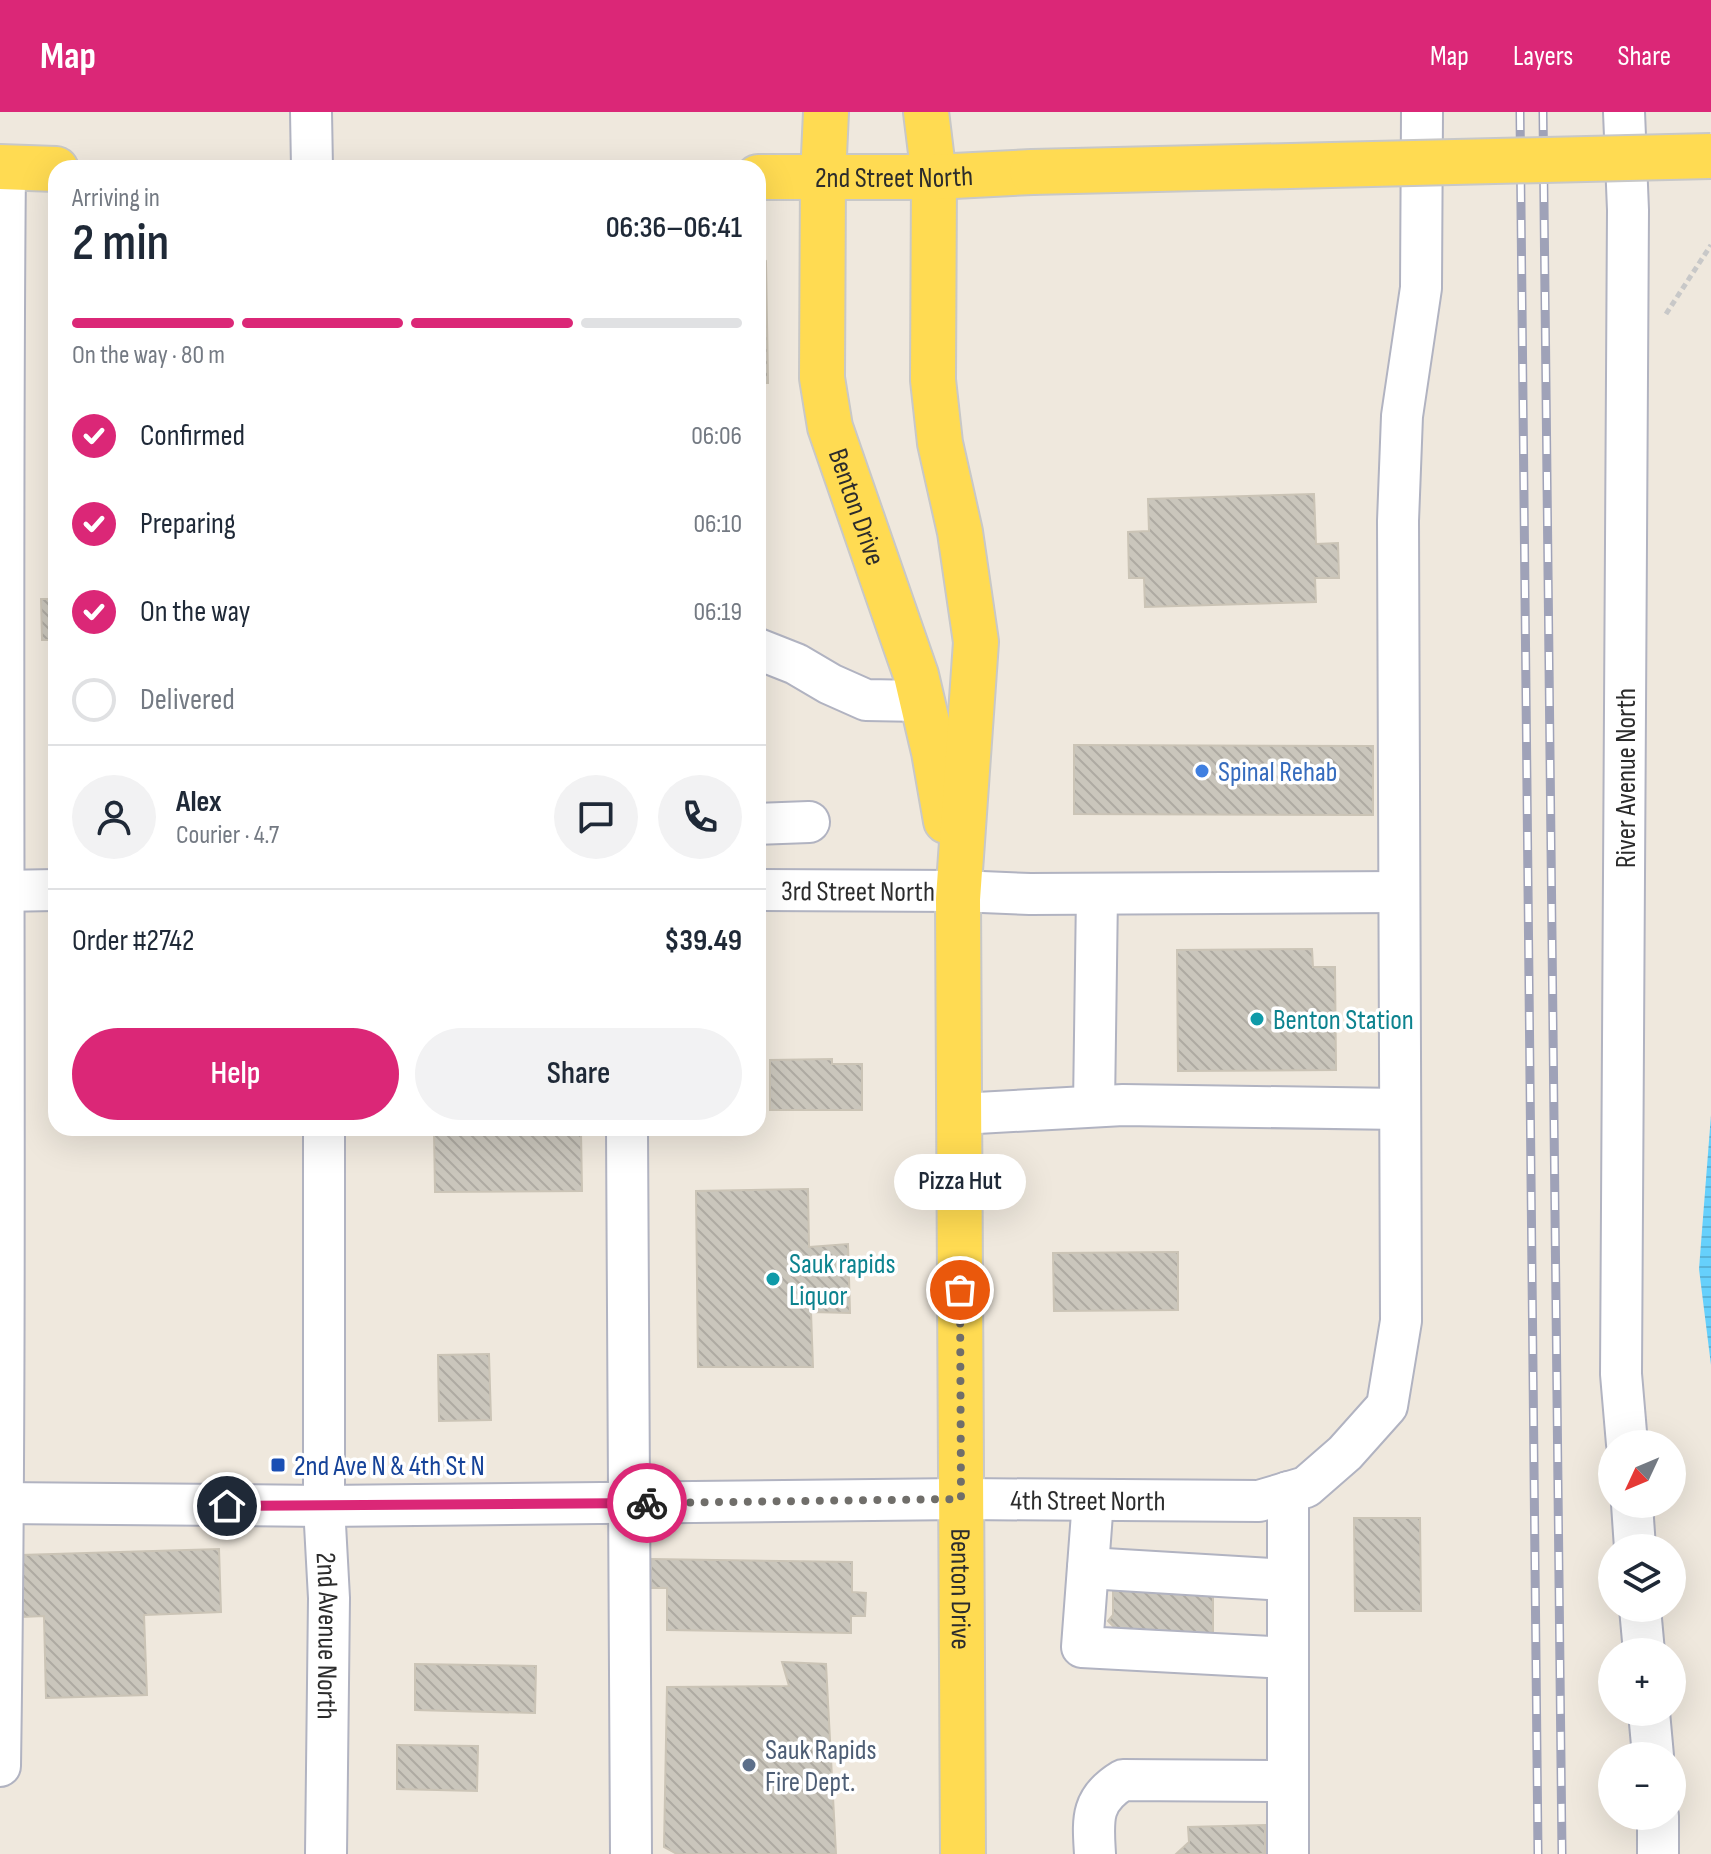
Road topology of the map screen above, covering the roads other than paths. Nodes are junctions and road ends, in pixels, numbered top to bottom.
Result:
1 (311, 112) edge
2 (826, 112) edge
3 (926, 112) edge
4 (1422, 112) edge
5 (1624, 112) edge
6 (1711, 156) edge
7 (312, 160) edge
8 (2, 167) edge
9 (48, 169) edge
10 (766, 177) edge
11 (823, 177) junction
12 (934, 177) junction
13 (766, 652) edge
14 (922, 701) junction
15 (809, 822) dead end
16 (766, 824) edge
17 (48, 890) edge
18 (766, 890) edge
19 (1, 891) edge
20 (958, 891) junction
21 (1399, 892) junction
22 (1097, 894) junction
23 (1094, 1106) junction
24 (1400, 1109) junction
25 (959, 1114) junction
26 (324, 1136) edge
27 (627, 1136) edge
28 (1626, 1430) edge
29 (1288, 1492) junction
30 (961, 1499) junction
31 (1093, 1500) junction
32 (2, 1503) edge
33 (630, 1503) junction
34 (324, 1506) junction
35 (1088, 1568) junction
36 (1287, 1580) junction
37 (1288, 1658) junction
38 (0, 1766) edge
39 (1288, 1781) junction
40 (1658, 1830) edge
41 (326, 1854) edge
42 (631, 1854) edge
43 (963, 1854) edge
44 (1095, 1854) edge
45 (1288, 1854) edge
46 (1658, 1854) edge

1 - 7 street
2 - 11 main road, Benton Drive
3 - 12 main road, Benton Drive
4 - 21 street, 4th Street North
5 - 28 street, River Avenue North
6 - 12 main road, 2nd Street North, bridge
8 - 9 main road
8 - 19 street
10 - 11 main road, 2nd Street North
11 - 12 main road, 2nd Street North
11 - 14 main road, Benton Drive
12 - 20 main road, Benton Drive
13 - 14 street
14 - 20 main road, Benton Drive
15 - 16 street
17 - 19 street
18 - 20 street, 3rd Street North
19 - 32 street
20 - 22 street, 3rd Street North
20 - 25 main road, Benton Drive
21 - 22 street, 3rd Street North
21 - 24 street, 4th Street North
22 - 23 street
23 - 24 street
23 - 25 street
24 - 29 street, 4th Street North
25 - 30 main road, Benton Drive
26 - 34 street, 2nd Avenue North
27 - 33 street
29 - 31 street, 4th Street North
29 - 36 street
30 - 31 street, 4th Street North
30 - 33 street, 4th Street North
30 - 43 main road, Benton Drive
31 - 35 street
32 - 34 street, 4th Street North
32 - 38 street
33 - 34 street, 4th Street North
33 - 42 street
34 - 41 street, 2nd Avenue North
35 - 36 street
35 - 37 street
36 - 37 street
37 - 39 street
39 - 44 street
39 - 45 street
40 - 46 street

